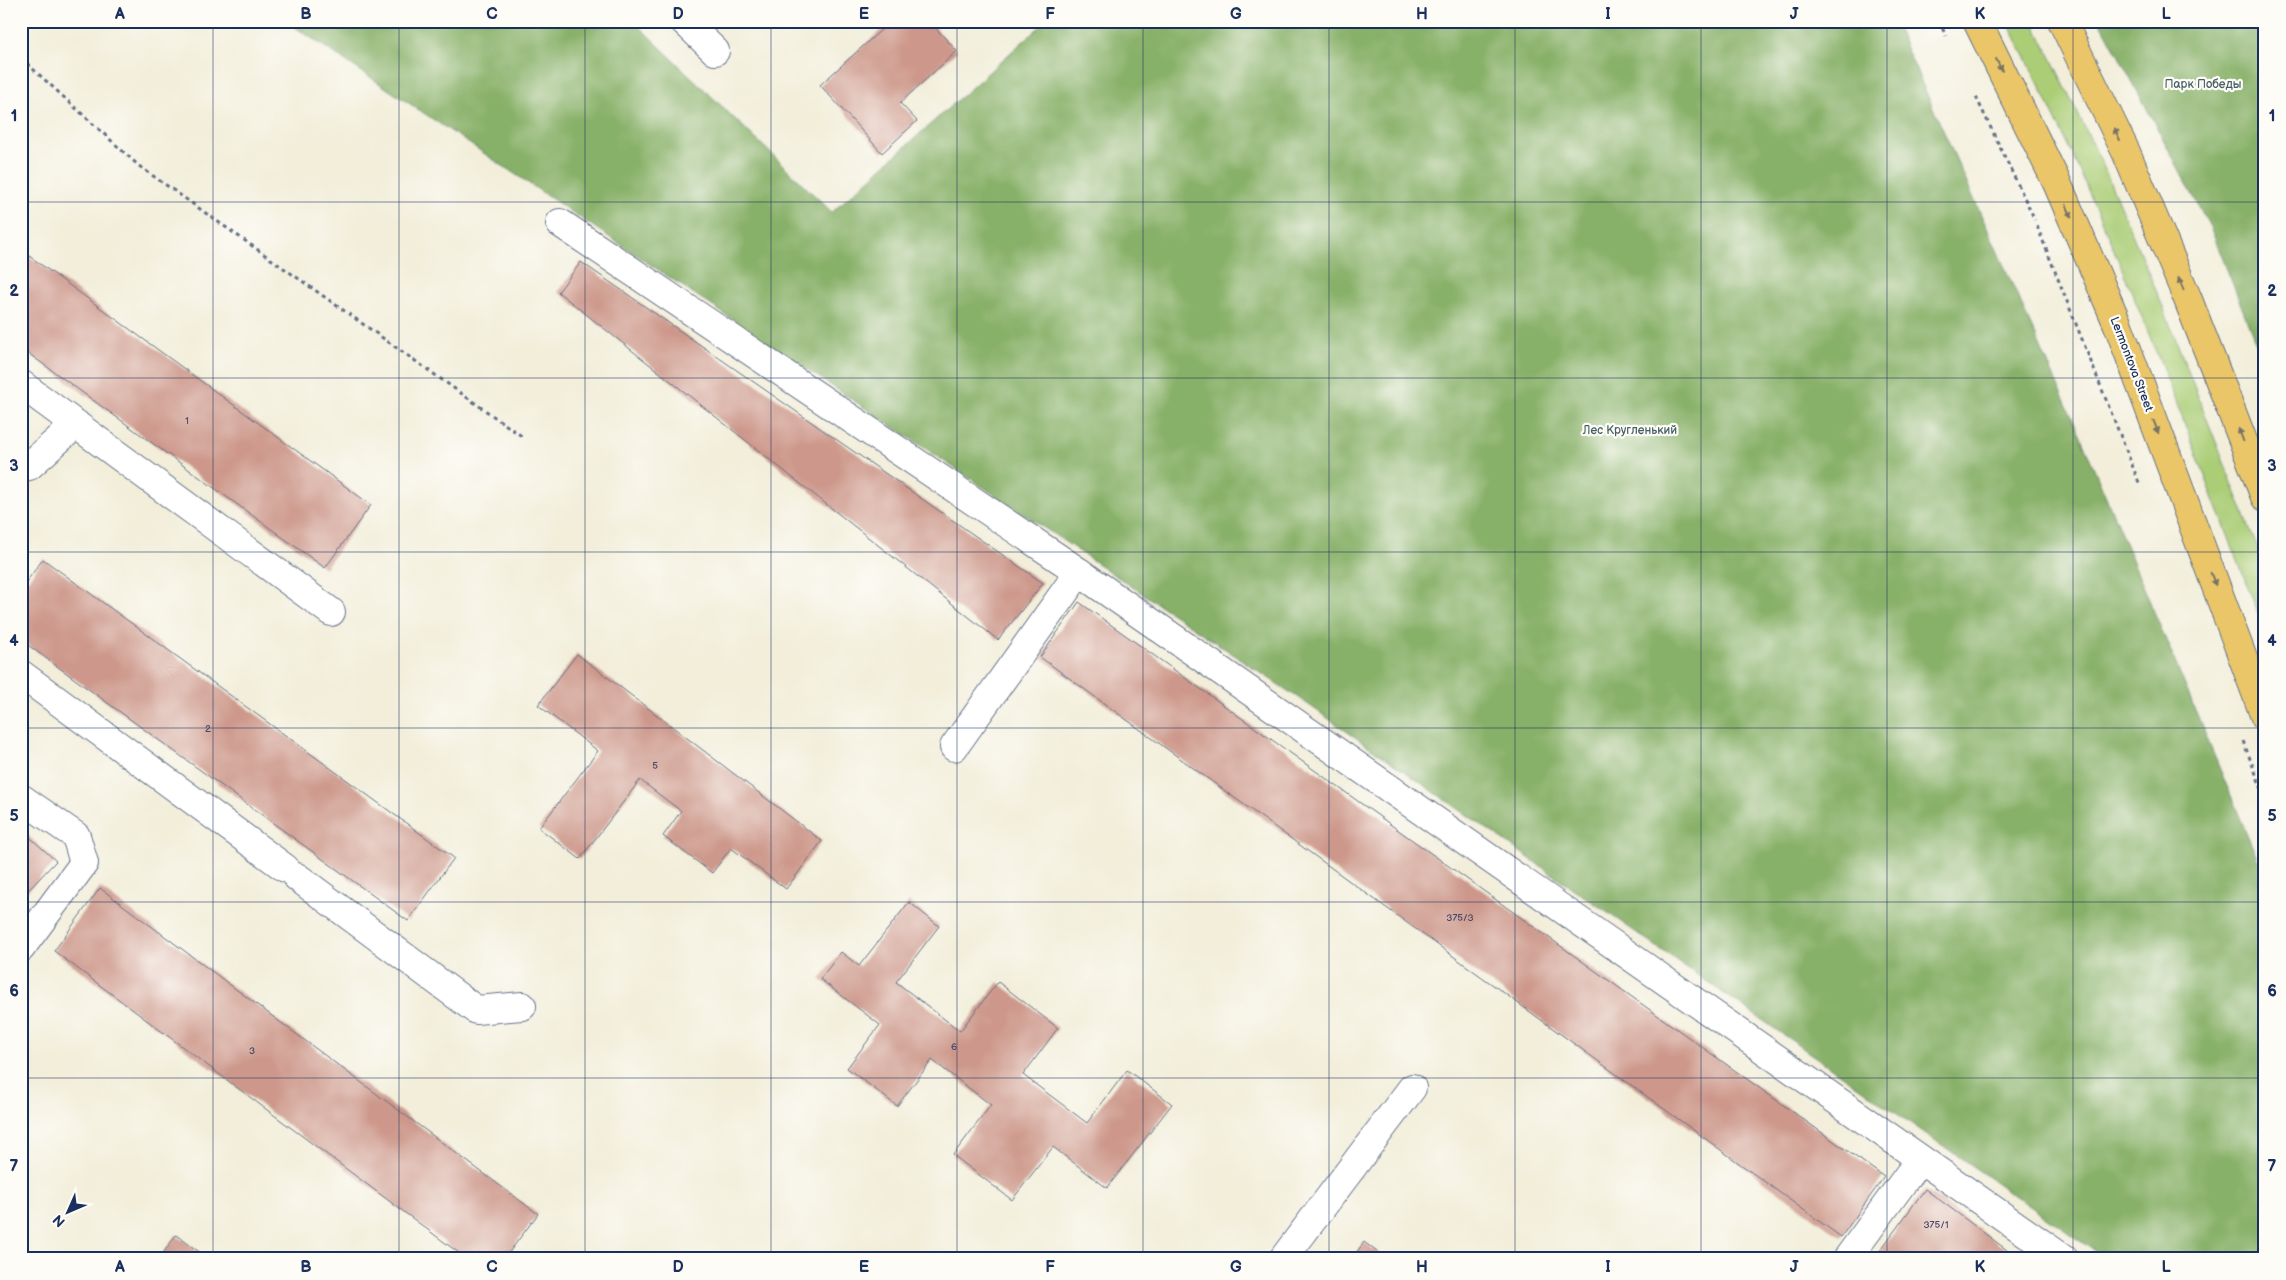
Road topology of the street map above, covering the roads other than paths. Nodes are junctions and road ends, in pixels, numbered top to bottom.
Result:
1 (684, 21) edge
2 (1977, 21) edge
3 (2062, 21) edge
4 (715, 51) dead end
5 (560, 223) dead end
6 (21, 384) edge
7 (76, 424) junction
8 (21, 468) edge
9 (2265, 497) edge
10 (1079, 572) junction
11 (331, 612) dead end
12 (21, 674) edge
13 (2265, 717) edge
14 (954, 747) dead end
15 (21, 798) edge
16 (21, 948) edge
17 (522, 1006) dead end
18 (1412, 1088) dead end
19 (1920, 1158) junction
20 (1283, 1259) edge
21 (1847, 1259) edge
22 (2064, 1259) edge

1 - 4 lane
2 -> 13 main road, Lermontova Street
9 -> 3 main road
5 - 10 lane
6 - 7 lane
7 - 8 lane
7 - 11 lane
10 - 14 lane
10 - 19 lane
12 - 17 lane
15 - 16 lane
18 - 20 lane
19 - 21 lane
19 - 22 lane

